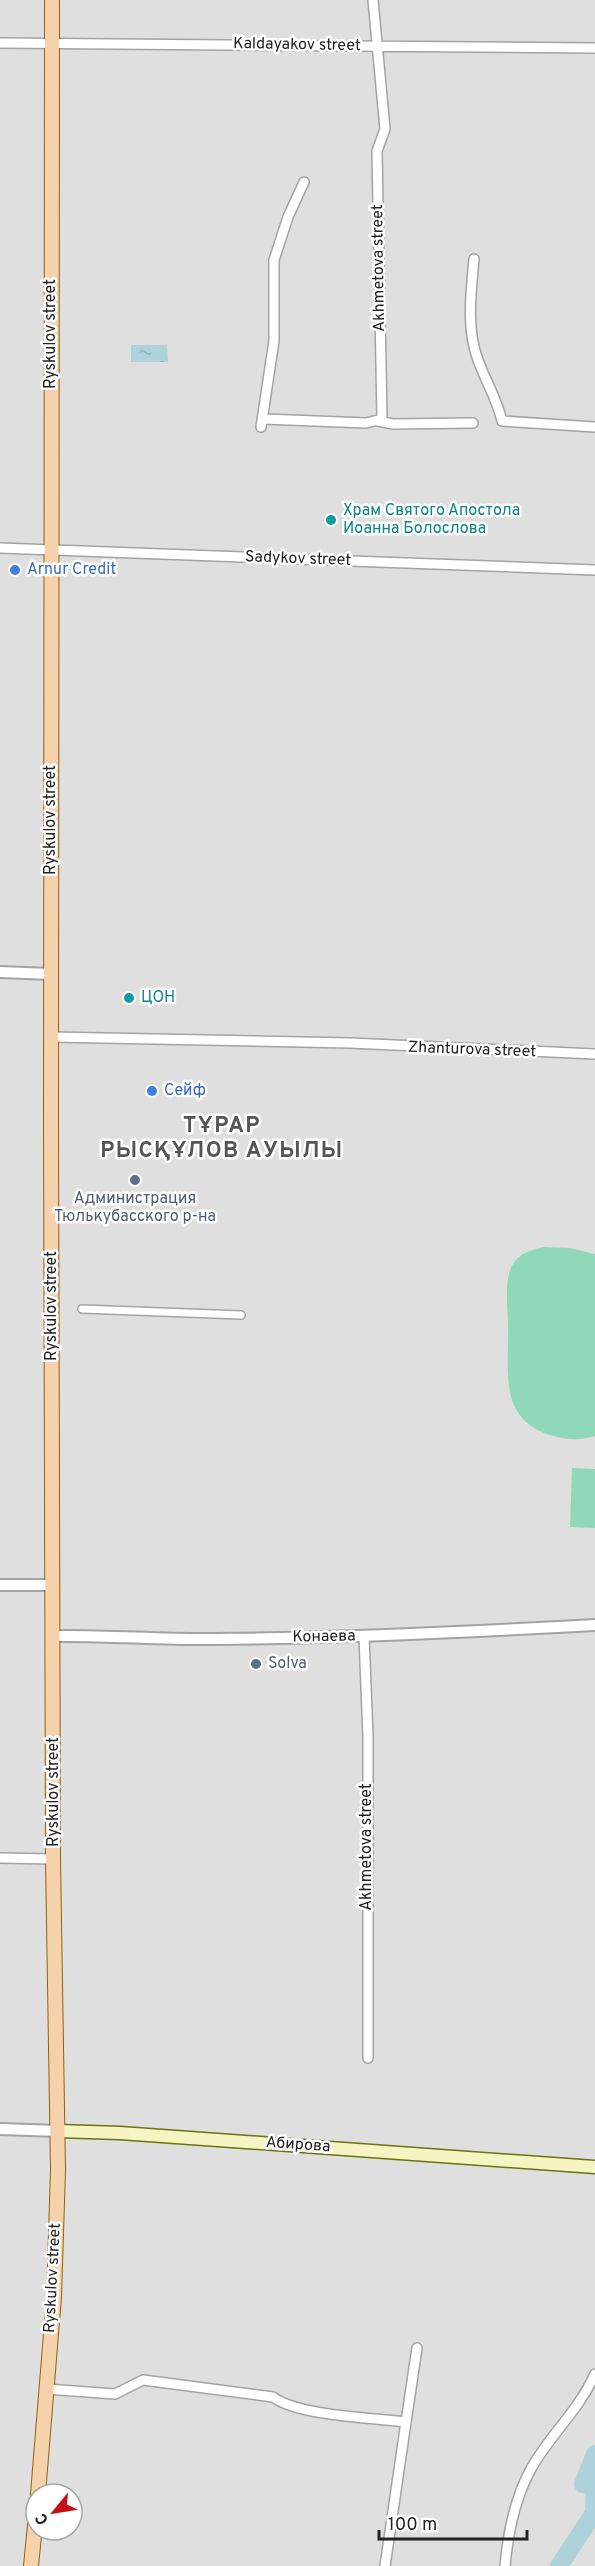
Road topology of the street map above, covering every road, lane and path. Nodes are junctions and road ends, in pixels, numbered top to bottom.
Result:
1 (52, 0) edge
2 (373, 0) edge
3 (0, 43) edge
4 (52, 46) junction
5 (378, 46) junction
6 (595, 48) edge
7 (304, 182) dead end
8 (474, 259) dead end
9 (378, 421) junction
10 (473, 423) dead end
11 (595, 427) edge
12 (0, 548) edge
13 (51, 550) junction
14 (595, 570) edge
15 (0, 972) edge
16 (51, 975) junction
17 (52, 1037) junction
18 (595, 1054) edge
19 (82, 1309) dead end
20 (242, 1315) dead end
21 (0, 1585) edge
22 (53, 1585) junction
23 (595, 1625) edge
24 (54, 1636) junction
25 (364, 1636) junction
26 (0, 1858) edge
27 (53, 1859) junction
28 (368, 2058) dead end
29 (0, 2129) edge
30 (58, 2131) junction
31 (595, 2167) edge
32 (417, 2348) dead end
33 (595, 2374) edge
34 (46, 2389) junction
35 (406, 2422) junction
36 (39, 2482) edge
37 (33, 2542) edge
38 (31, 2566) edge
39 (384, 2566) edge
40 (505, 2566) edge

1 - 4 main road, Ryskulov street
2 - 5 street, Akhmetova street
3 - 4 street, Kaldayakov street
4 - 5 street, Kaldayakov street
4 - 13 main road, Ryskulov street
5 - 6 street, Kaldayakov street
5 - 9 street, Akhmetova street
7 - 9 street
8 - 11 street
9 - 10 street
12 - 13 street, Sadykov street
13 - 14 street, Sadykov street
13 - 16 main road, Ryskulov street
15 - 16 street
16 - 17 main road, Ryskulov street
17 - 18 street, Zhanturova street
17 - 22 main road, Ryskulov street
19 - 20 street
21 - 22 street
22 - 24 main road, Ryskulov street
23 - 25 street, Конаева
24 - 25 street, Конаева
24 - 27 main road, Ryskulov street
25 - 28 street, Akhmetova street
26 - 27 street
27 - 30 main road, Ryskulov street
29 - 30 street, Абирова
30 - 31 main road, Абирова
30 - 34 main road, Ryskulov street
32 - 35 street
33 - 40 street
34 - 35 street
34 - 36 main road, Ryskulov street
35 - 39 street
37 - 38 main road

